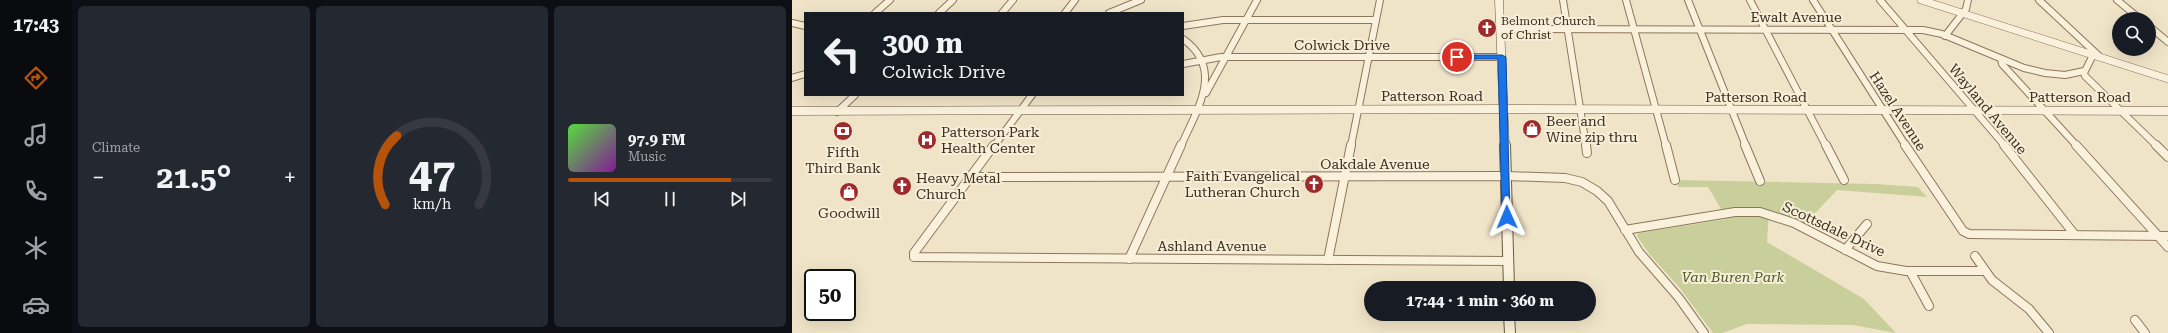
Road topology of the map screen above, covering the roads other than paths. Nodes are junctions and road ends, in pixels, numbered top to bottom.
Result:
1 (890, 0) edge
2 (953, 0) edge
3 (1013, 0) edge
4 (1075, 0) edge
5 (1139, 0) edge
6 (1257, 0) edge
7 (1380, 0) edge
8 (1499, 0) edge
9 (1563, 0) edge
10 (1626, 0) edge
11 (1688, 0) edge
12 (1750, 0) edge
13 (1813, 0) edge
14 (1880, 0) edge
15 (1921, 0) edge
16 (1968, 0) edge
17 (2039, 0) edge
18 (2116, 0) edge
19 (876, 12) edge
20 (940, 12) edge
21 (1003, 12) edge
22 (1066, 12) edge
23 (1111, 12) edge
24 (2131, 12) edge
25 (1963, 14) junction
26 (1245, 20) junction
27 (1376, 20) junction
28 (792, 23) edge
29 (804, 26) edge
30 (1184, 26) edge
31 (1500, 29) junction
32 (1568, 29) junction
33 (1634, 29) junction
34 (1699, 29) junction
35 (1765, 29) junction
36 (1831, 29) junction
37 (1905, 30) junction
38 (2156, 32) edge
39 (1945, 36) junction
40 (1184, 40) edge
41 (2168, 42) edge
42 (2093, 55) junction
43 (1225, 57) junction
44 (1368, 57) junction
45 (1502, 57) junction
46 (2102, 58) junction
47 (2001, 59) junction
48 (1204, 60) junction
49 (1184, 64) edge
50 (2084, 72) junction
51 (804, 74) edge
52 (792, 78) edge
53 (2168, 79) edge
54 (854, 96) edge
55 (1031, 96) edge
56 (1198, 108) junction
57 (1504, 109) junction
58 (1580, 109) junction
59 (1358, 110) junction
60 (1655, 110) junction
61 (1731, 110) junction
62 (1807, 110) junction
63 (1882, 110) junction
64 (1974, 110) junction
65 (2045, 110) junction
66 (2119, 110) junction
67 (792, 111) edge
68 (2168, 111) edge
69 (837, 112) junction
70 (1018, 112) junction
71 (1587, 153) dead end
72 (2168, 158) edge
73 (1344, 176) junction
74 (1506, 176) junction
75 (971, 177) junction
76 (1167, 177) junction
77 (1675, 180) dead end
78 (1844, 180) dead end
79 (1760, 181) dead end
80 (1867, 224) dead end
81 (1626, 230) junction
82 (2075, 235) junction
83 (2158, 236) junction
84 (2168, 236) edge
85 (2168, 247) edge
86 (1845, 250) junction
87 (1975, 256) dead end
88 (1129, 259) junction
89 (1328, 260) junction
90 (1508, 261) junction
91 (1910, 271) junction
92 (1985, 271) junction
93 (1508, 281) edge
94 (1929, 306) dead end
95 (2135, 320) dead end
96 (1509, 321) edge
97 (1510, 333) edge
98 (1704, 333) edge
99 (2049, 333) edge
100 (2145, 333) edge

1 - 19 street
2 - 20 street
3 - 21 street
4 - 22 street
5 - 23 street
6 - 26 street
7 - 27 street
8 - 31 main road
9 - 32 street
10 - 33 street
11 - 34 street
12 - 35 street
13 - 36 street, Hazel Avenue
14 - 37 street, Wayland Avenue
15 - 25 street
16 - 25 street
17 - 46 street
18 - 24 street
25 - 39 street
25 - 42 street
26 - 27 street
26 - 30 street
26 - 43 street
27 - 44 street
28 - 29 street
31 - 32 street, Ewalt Avenue
31 - 45 main road
32 - 33 street, Ewalt Avenue
32 - 58 street
33 - 34 street, Ewalt Avenue
33 - 60 street
34 - 35 street, Ewalt Avenue
34 - 61 street
35 - 36 street, Ewalt Avenue
35 - 62 street
36 - 37 street, Ewalt Avenue
36 - 63 street, Hazel Avenue
37 - 39 street, Ewalt Avenue
37 - 64 street, Wayland Avenue
38 - 41 street
39 - 47 street, Ewalt Avenue
40 - 48 street
42 - 46 street
42 - 50 street
43 - 44 street, Colwick Drive
43 - 48 street, Colwick Drive
43 - 56 street
44 - 45 street, Colwick Drive
44 - 59 street
45 - 57 main road
46 - 53 street
47 - 50 street, Ewalt Avenue
47 - 65 street
48 - 49 street, Colwick Drive
48 - 56 street
50 - 66 street
51 - 52 street
54 - 69 street
55 - 70 street
56 - 59 main road, Patterson Road
56 - 70 main road, Patterson Road
56 - 76 street
57 - 58 main road, Patterson Road
57 - 59 main road, Patterson Road
57 - 74 main road
58 - 60 main road, Patterson Road
58 - 71 street
59 - 73 street
60 - 61 main road, Patterson Road
60 - 77 street
61 - 62 main road, Patterson Road
61 - 79 street
62 - 63 main road, Patterson Road
62 - 78 street
63 - 64 main road, Patterson Road
63 - 82 street, Hazel Avenue
64 - 65 main road, Patterson Road
64 - 82 street, Wayland Avenue
65 - 66 main road, Patterson Road
65 - 83 street
66 - 68 main road, Patterson Road
66 - 72 street
67 - 69 main road, Patterson Road
69 - 70 main road, Patterson Road
70 - 75 street
73 - 74 street, Oakdale Avenue
73 - 76 street, Oakdale Avenue
73 - 89 street
74 - 81 street, Oakdale Avenue
74 - 90 main road
75 - 76 street, Oakdale Avenue
75 - 88 street, Ashland Avenue
76 - 88 street
80 - 86 street
81 - 86 street, Scottsdale Drive
81 - 98 street, Oakdale Avenue
82 - 83 street
83 - 84 street
83 - 85 street
86 - 91 street, Scottsdale Drive
87 - 92 street
88 - 89 street, Ashland Avenue
89 - 90 street, Ashland Avenue
90 - 93 main road
91 - 92 street, Scottsdale Drive
91 - 94 street
92 - 99 street
95 - 100 street
96 - 97 main road

